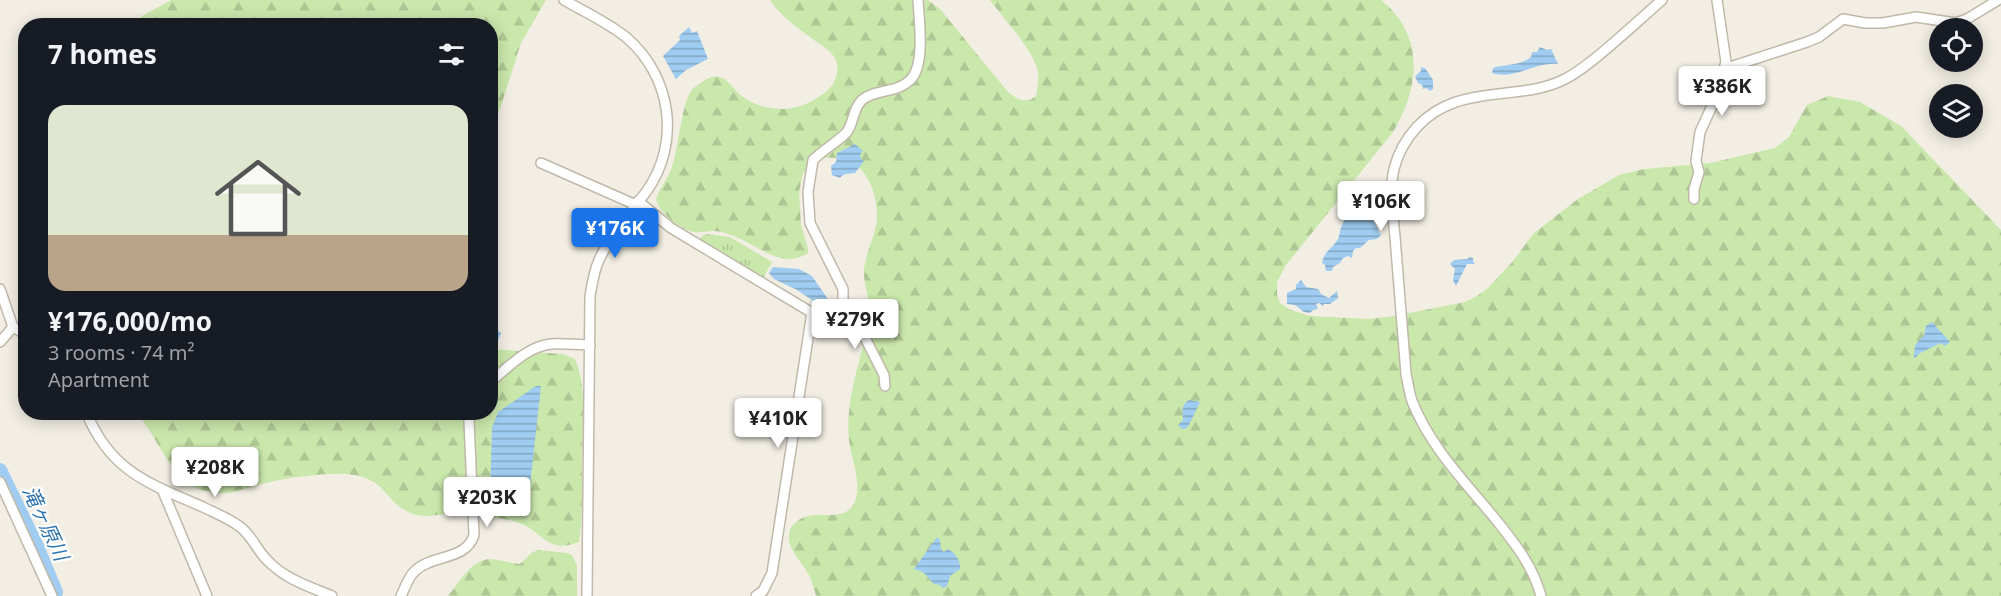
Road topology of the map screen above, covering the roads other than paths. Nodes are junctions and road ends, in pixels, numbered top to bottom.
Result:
1 (564, 0) edge
2 (918, 0) edge
3 (1662, 0) edge
4 (1718, 0) edge
5 (1998, 0) edge
6 (1724, 69) junction
7 (541, 163) dead end
8 (1694, 199) dead end
9 (637, 203) junction
10 (0, 290) edge
11 (843, 309) junction
12 (812, 312) junction
13 (13, 327) junction
14 (18, 330) edge
15 (0, 342) edge
16 (590, 345) junction
17 (498, 375) edge
18 (885, 386) dead end
19 (89, 420) edge
20 (469, 420) edge
21 (0, 482) edge
22 (162, 489) junction
23 (52, 596) edge
24 (207, 596) edge
25 (332, 596) edge
26 (401, 596) edge
27 (587, 596) edge
28 (756, 596) edge
29 (1541, 596) edge

1 - 9 street
2 - 11 street
3 - 29 street
4 - 6 street
5 - 6 street
6 - 8 street
7 - 9 street
9 - 12 street
9 - 16 street
10 - 13 street
11 - 12 street
11 - 18 street
12 - 28 street
13 - 14 street
13 - 15 street
16 - 17 street
16 - 27 street
19 - 22 street
20 - 26 street
21 - 23 street
22 - 24 street
22 - 25 street

